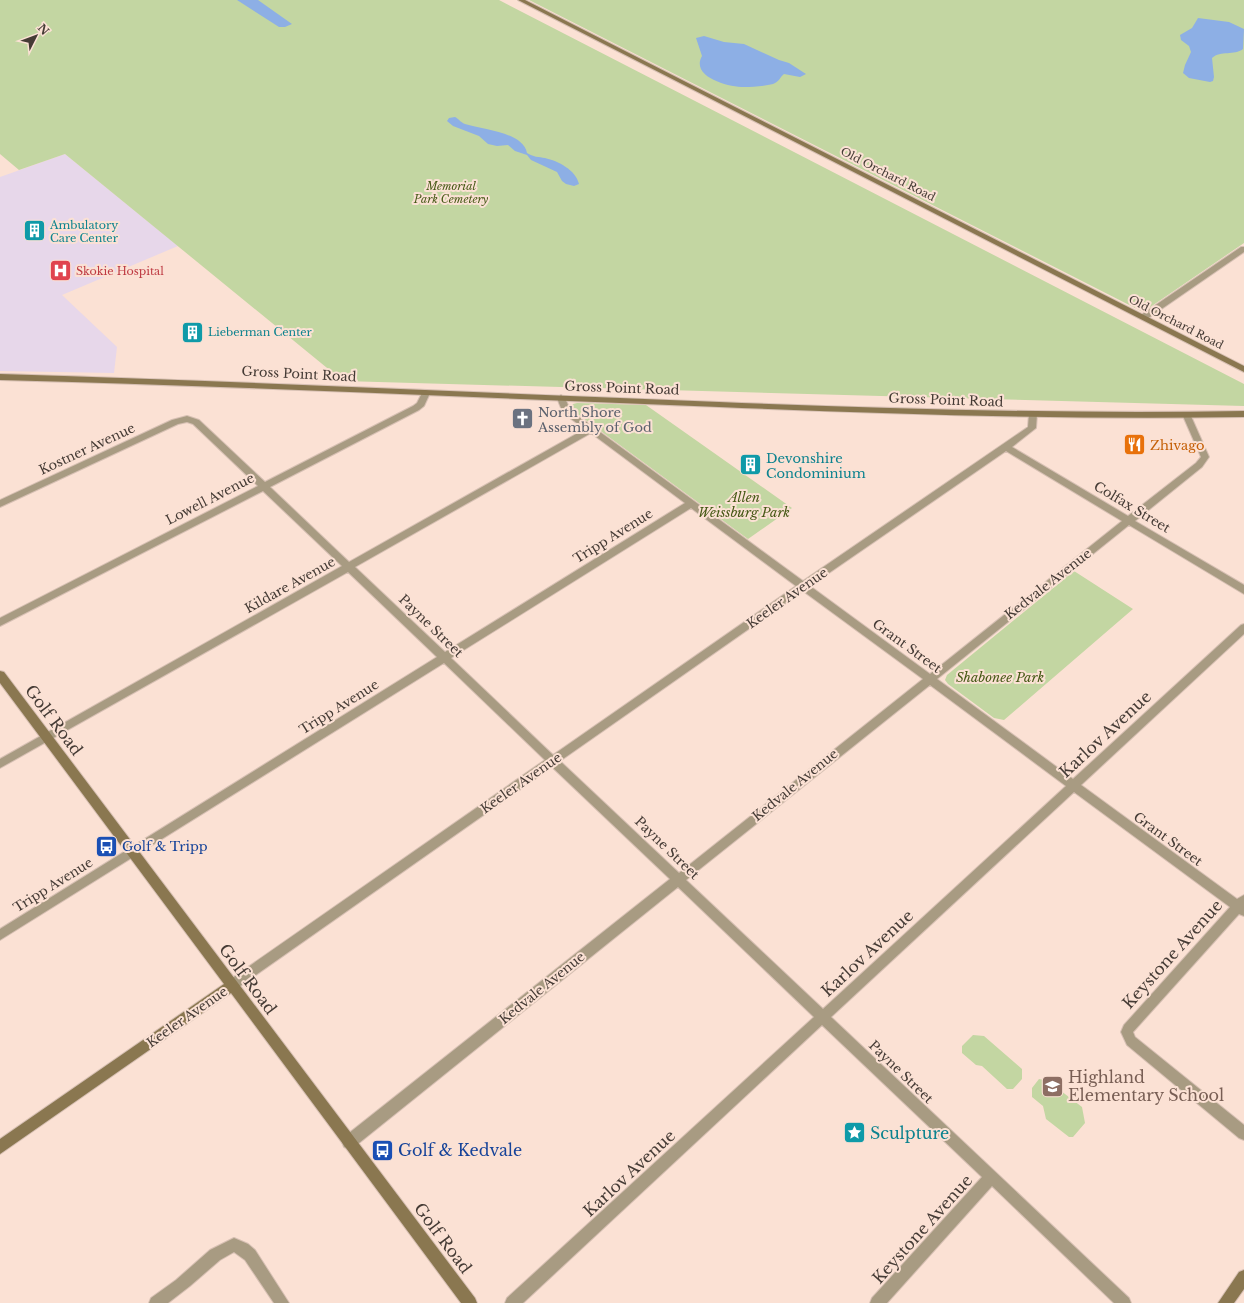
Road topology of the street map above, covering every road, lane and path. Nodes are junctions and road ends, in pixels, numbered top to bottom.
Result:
1 (521, 0) edge
2 (1244, 248) edge
3 (1144, 317) junction
4 (1244, 368) edge
5 (0, 377) edge
6 (426, 393) junction
7 (561, 398) junction
8 (1033, 414) junction
9 (1244, 414) edge
10 (1187, 416) junction
11 (187, 419) joint
12 (592, 430) junction
13 (1006, 446) junction
14 (263, 487) junction
15 (692, 503) junction
16 (0, 504) edge
17 (1128, 520) junction
18 (349, 567) junction
19 (804, 586) junction
20 (1244, 590) edge
21 (0, 622) edge
22 (1244, 628) edge
23 (444, 658) junction
24 (0, 675) edge
25 (928, 678) junction
26 (46, 738) junction
27 (554, 760) junction
28 (0, 764) edge
29 (1073, 785) junction
30 (132, 852) junction
31 (678, 879) junction
32 (1242, 906) edge
33 (0, 935) edge
34 (232, 986) junction
35 (823, 1016) junction
36 (1244, 1133) edge
37 (349, 1142) junction
38 (0, 1147) edge
39 (992, 1177) junction
40 (1244, 1277) edge
41 (156, 1303) edge
42 (282, 1303) edge
43 (470, 1303) edge
44 (512, 1303) edge
45 (877, 1303) edge
46 (1124, 1303) edge
47 (1225, 1303) edge

1 - 3 main road, Old Orchard Road
2 - 3 street
3 - 4 main road, Old Orchard Road
5 - 6 main road, Gross Point Road
6 - 7 main road, Gross Point Road
6 - 14 street, Lowell Avenue
7 - 8 main road, Gross Point Road
7 - 12 street, Grant Street
8 - 10 main road, Gross Point Road
8 - 13 street, Keeler Avenue
9 - 10 main road, Gross Point Road
10 - 17 street, Kedvale Avenue
11 - 14 street, Payne Street
11 - 16 street, Kostner Avenue
12 - 15 street, Grant Street
12 - 18 street, Kildare Avenue
13 - 17 street, Colfax Street
13 - 19 street, Keeler Avenue
14 - 18 street, Payne Street
14 - 21 street, Lowell Avenue
15 - 19 street, Grant Street
15 - 23 street, Tripp Avenue
17 - 20 street, Colfax Street
17 - 25 street, Kedvale Avenue
18 - 23 street, Payne Street
18 - 26 street, Kildare Avenue
19 - 25 street, Grant Street
19 - 27 street, Keeler Avenue
22 - 29 street, Karlov Avenue
23 - 27 street, Payne Street
23 - 30 street, Tripp Avenue
24 - 26 main road, Golf Road
25 - 29 street, Grant Street
25 - 31 street, Kedvale Avenue
26 - 28 street, Kildare Avenue
26 - 30 main road, Golf Road
27 - 31 street, Payne Street
27 - 34 street, Keeler Avenue
29 - 32 street, Grant Street
29 - 35 street, Karlov Avenue
30 - 33 street, Tripp Avenue
30 - 34 main road, Golf Road
31 - 35 street, Payne Street
31 - 37 street, Kedvale Avenue
32 - 36 street, Keystone Avenue
34 - 37 main road, Golf Road
34 - 38 main road, Keeler Avenue
35 - 39 street, Payne Street
35 - 44 street, Karlov Avenue
37 - 43 main road, Golf Road
39 - 45 street, Keystone Avenue
39 - 46 street, Payne Street
40 - 47 main road
41 - 42 street

